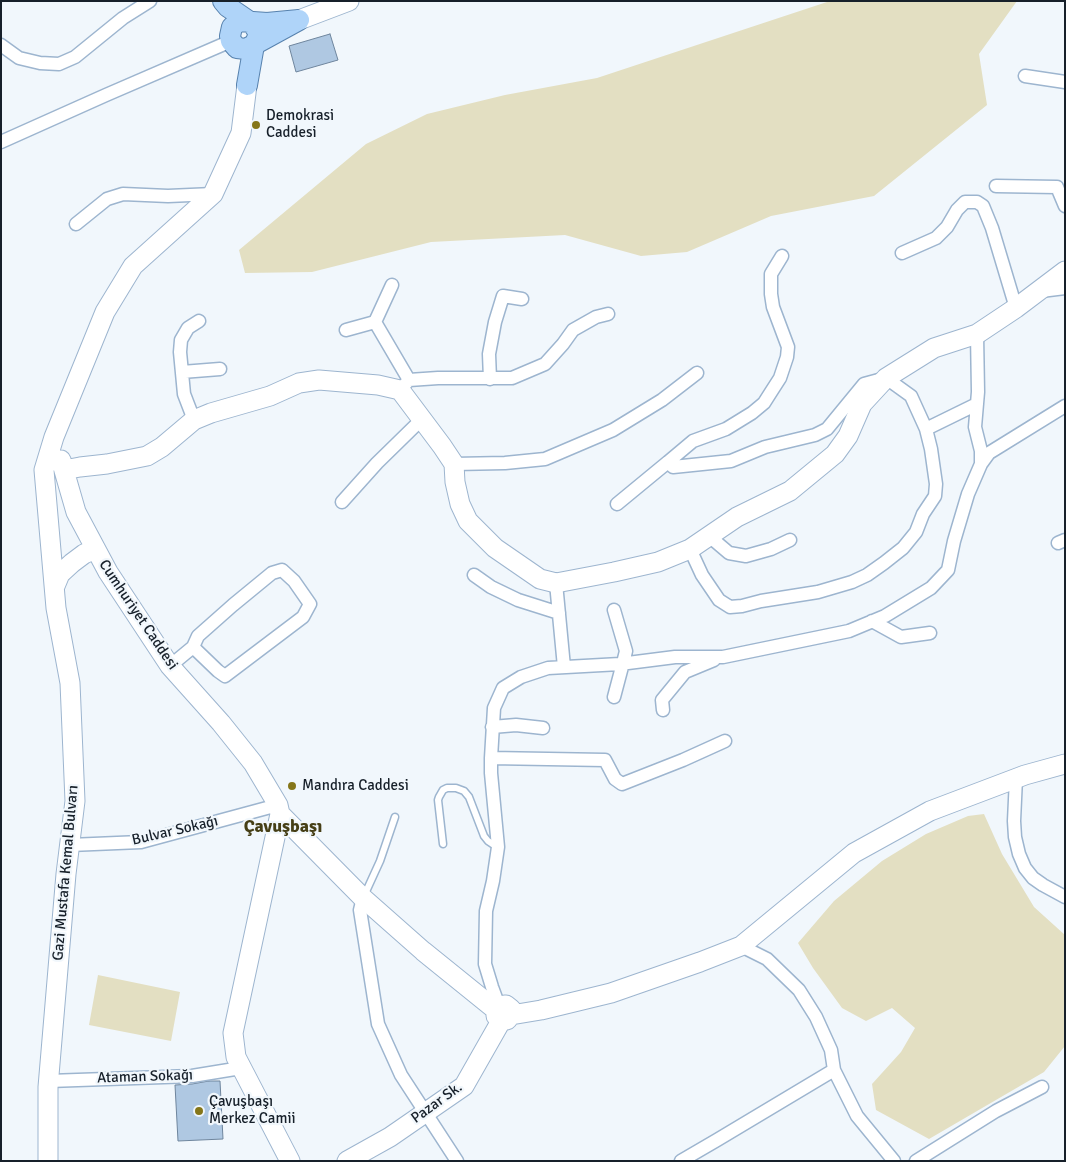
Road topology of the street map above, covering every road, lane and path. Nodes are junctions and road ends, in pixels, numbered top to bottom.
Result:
1 (150, 1) edge
2 (214, 1) edge
3 (223, 1) edge
4 (349, 1) edge
5 (299, 20) junction
6 (249, 22) junction
7 (231, 41) junction
8 (1, 45) edge
9 (254, 45) junction
10 (1025, 76) dead end
11 (1065, 82) edge
12 (248, 85) junction
13 (1, 142) edge
14 (996, 186) dead end
15 (213, 194) junction
16 (1065, 206) edge
17 (76, 224) dead end
18 (902, 253) dead end
19 (782, 256) dead end
20 (1065, 271) edge
21 (392, 285) dead end
22 (1065, 288) edge
23 (1038, 291) junction
24 (522, 299) dead end
25 (1016, 308) junction
26 (608, 314) dead end
27 (199, 321) dead end
28 (375, 322) junction
29 (346, 330) dead end
30 (977, 334) junction
31 (220, 369) dead end
32 (182, 372) junction
33 (697, 373) dead end
34 (490, 378) junction
35 (886, 378) junction
36 (404, 385) junction
37 (977, 404) junction
38 (1065, 406) edge
39 (422, 419) junction
40 (194, 420) junction
41 (926, 429) junction
42 (54, 437) junction
43 (668, 462) junction
44 (454, 464) junction
45 (981, 464) junction
46 (64, 470) junction
47 (342, 502) dead end
48 (617, 504) dead end
49 (709, 536) junction
50 (790, 540) dead end
51 (95, 549) junction
52 (690, 549) junction
53 (474, 575) dead end
54 (556, 583) junction
55 (55, 586) junction
56 (614, 610) dead end
57 (559, 613) junction
58 (872, 621) junction
59 (930, 633) dead end
60 (193, 647) junction
61 (723, 657) junction
62 (623, 663) junction
63 (170, 666) junction
64 (564, 667) junction
65 (614, 697) dead end
66 (663, 710) dead end
67 (492, 727) junction
68 (543, 728) dead end
69 (724, 741) dead end
70 (491, 758) junction
71 (1065, 764) edge
72 (1016, 778) junction
73 (279, 809) junction
74 (395, 817) dead end
75 (443, 844) dead end
76 (70, 845) junction
77 (498, 847) junction
78 (1065, 897) edge
79 (363, 898) junction
80 (741, 946) junction
81 (502, 1013) junction
82 (241, 1068) junction
83 (834, 1070) junction
84 (49, 1081) junction
85 (1042, 1087) dead end
86 (426, 1112) junction
87 (48, 1161) edge
88 (290, 1161) edge
89 (347, 1161) edge
90 (457, 1161) edge
91 (681, 1161) edge
92 (894, 1161) edge
93 (916, 1161) edge

1 - 8 street
2 - 7 main road
3 - 6 main road
4 - 5 street
5 - 6 main road
5 - 9 main road
6 - 7 main road
6 - 9 main road
7 - 9 main road
7 - 12 main road
7 - 13 street
9 - 12 main road
10 - 11 street
12 - 15 street
14 - 16 street
15 - 17 street
15 - 42 street
18 - 25 street
19 - 43 street
20 - 23 street
21 - 28 street
22 - 23 street
23 - 25 street
24 - 34 street
25 - 30 street
26 - 34 street
27 - 32 street
28 - 29 street
28 - 36 street
30 - 35 street
30 - 37 street
31 - 32 street
32 - 40 street
33 - 44 street
34 - 36 street
35 - 41 street
35 - 43 street
35 - 49 street
36 - 39 street
36 - 40 street
37 - 41 street
37 - 45 street
38 - 45 street
39 - 44 street
39 - 47 street
40 - 46 street
41 - 52 street
42 - 46 street, Cumhuriyet Caddesi
42 - 55 street, Gazi Mustafa Kemal Bulvarı
43 - 48 street
44 - 54 street
45 - 58 street
46 - 51 street, Cumhuriyet Caddesi
49 - 50 street
49 - 52 street
51 - 55 street
51 - 63 street, Cumhuriyet Caddesi
52 - 54 street
53 - 57 street
54 - 57 street
55 - 76 street, Gazi Mustafa Kemal Bulvarı
56 - 62 street
57 - 64 street
58 - 59 street
58 - 61 street
60 - 60 street
60 - 63 street
61 - 62 street
61 - 66 street
62 - 64 street
62 - 65 street
63 - 73 street, Cumhuriyet Caddesi
64 - 67 street
67 - 68 street
67 - 70 street
69 - 70 street
70 - 77 street
71 - 72 street
72 - 78 street
72 - 80 street
73 - 76 street, Bulvar Sokağı
73 - 79 street, Cumhuriyet Caddesi
73 - 82 street
74 - 79 lane
75 - 77 lane
76 - 84 street, Gazi Mustafa Kemal Bulvarı
77 - 81 street
79 - 81 street, Cumhuriyet Caddesi
79 - 86 street
80 - 81 street
80 - 83 street
81 - 86 street, Pazar Sk.
82 - 84 street, Ataman Sokağı
82 - 88 street
83 - 91 street
83 - 92 street
84 - 87 street, Gazi Mustafa Kemal Bulvarı
85 - 93 street
86 - 89 street, Pazar Sk.
86 - 90 street

